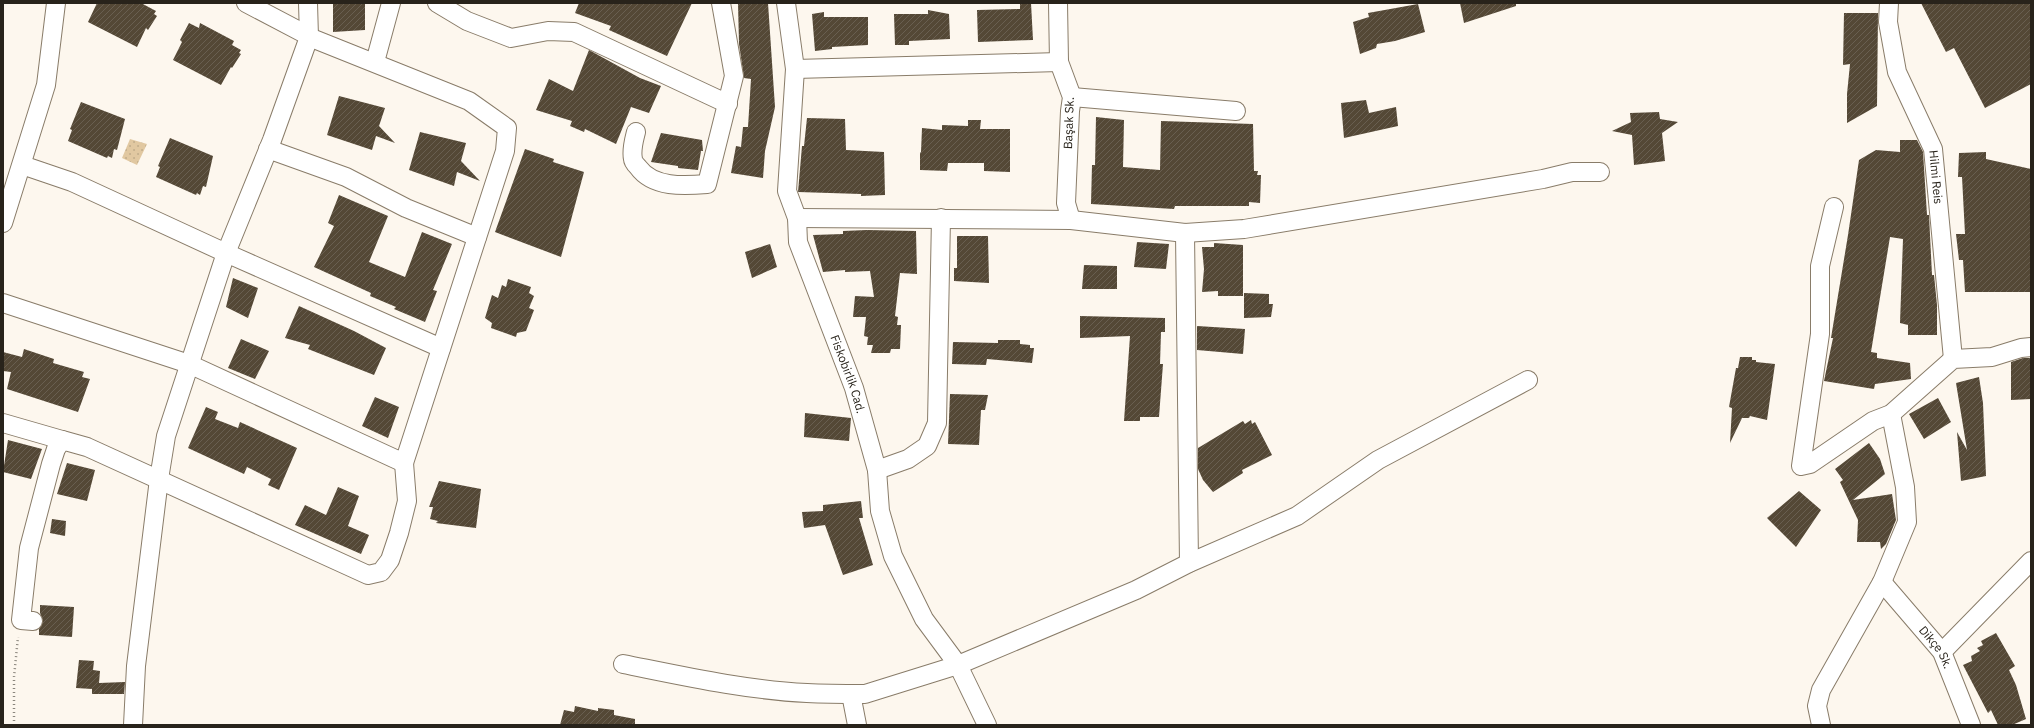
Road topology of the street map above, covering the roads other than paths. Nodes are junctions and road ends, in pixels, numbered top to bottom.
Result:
1 (56, 3) edge
2 (246, 3) edge
3 (308, 3) edge
4 (391, 3) edge
5 (437, 3) edge
6 (721, 3) edge
7 (786, 3) edge
8 (1058, 3) edge
9 (1889, 3) edge
10 (308, 36) junction
11 (375, 62) junction
12 (1059, 62) junction
13 (795, 69) junction
14 (1072, 97) junction
15 (728, 104) junction
16 (1236, 110) dead end
17 (636, 132) dead end
18 (268, 149) junction
19 (22, 165) junction
20 (1600, 172) dead end
21 (1834, 207) dead end
22 (797, 218) junction
23 (941, 218) junction
24 (1071, 220) junction
25 (3, 224) edge
26 (1185, 233) junction
27 (477, 237) junction
28 (226, 253) junction
29 (3, 303) edge
30 (2031, 347) edge
31 (441, 348) junction
32 (1953, 359) junction
33 (189, 364) junction
34 (1528, 380) dead end
35 (1891, 414) junction
36 (3, 423) edge
37 (62, 440) junction
38 (404, 462) junction
39 (877, 470) junction
40 (159, 479) junction
41 (2031, 561) edge
42 (1189, 563) junction
43 (1882, 582) junction
44 (27, 621) road end
45 (1942, 652) junction
46 (622, 664) dead end
47 (958, 665) junction
48 (851, 694) junction
49 (133, 725) edge
50 (857, 725) edge
51 (986, 725) edge
52 (1821, 725) edge
53 (1971, 725) edge

1 - 19 street
2 - 10 street
3 - 10 street
4 - 11 street
5 - 15 street
6 - 15 street
7 - 13 street, Fiskobirlik Cad.
8 - 12 street, Başak Sk.
9 - 32 street, Hilmi Reis
10 - 11 street
10 - 18 street
11 - 27 street
12 - 13 street
12 - 14 street, Başak Sk.
13 - 22 street, Fiskobirlik Cad.
14 - 16 street
14 - 24 street, Başak Sk.
15 - 17 street
18 - 27 street
18 - 28 street
19 - 25 street
19 - 28 street
20 - 26 street
21 - 35 street
22 - 23 street
22 - 39 street, Fiskobirlik Cad.
23 - 24 street
23 - 39 street
24 - 26 street
26 - 42 street
27 - 31 street
28 - 31 street
28 - 33 street
29 - 33 street
30 - 32 street
31 - 38 street
32 - 35 street
33 - 38 street
33 - 40 street
34 - 42 street
35 - 43 street
36 - 37 street
37 - 40 street
37 - 44 street
38 - 40 street
39 - 47 street, Fiskobirlik Cad.
40 - 49 street
41 - 45 street
42 - 47 street
43 - 45 street, Dikçe Sk.
43 - 52 street
45 - 53 street, Dikçe Sk.
46 - 48 street
47 - 48 street
47 - 51 street, Fiskobirlik Cad.
48 - 50 street

